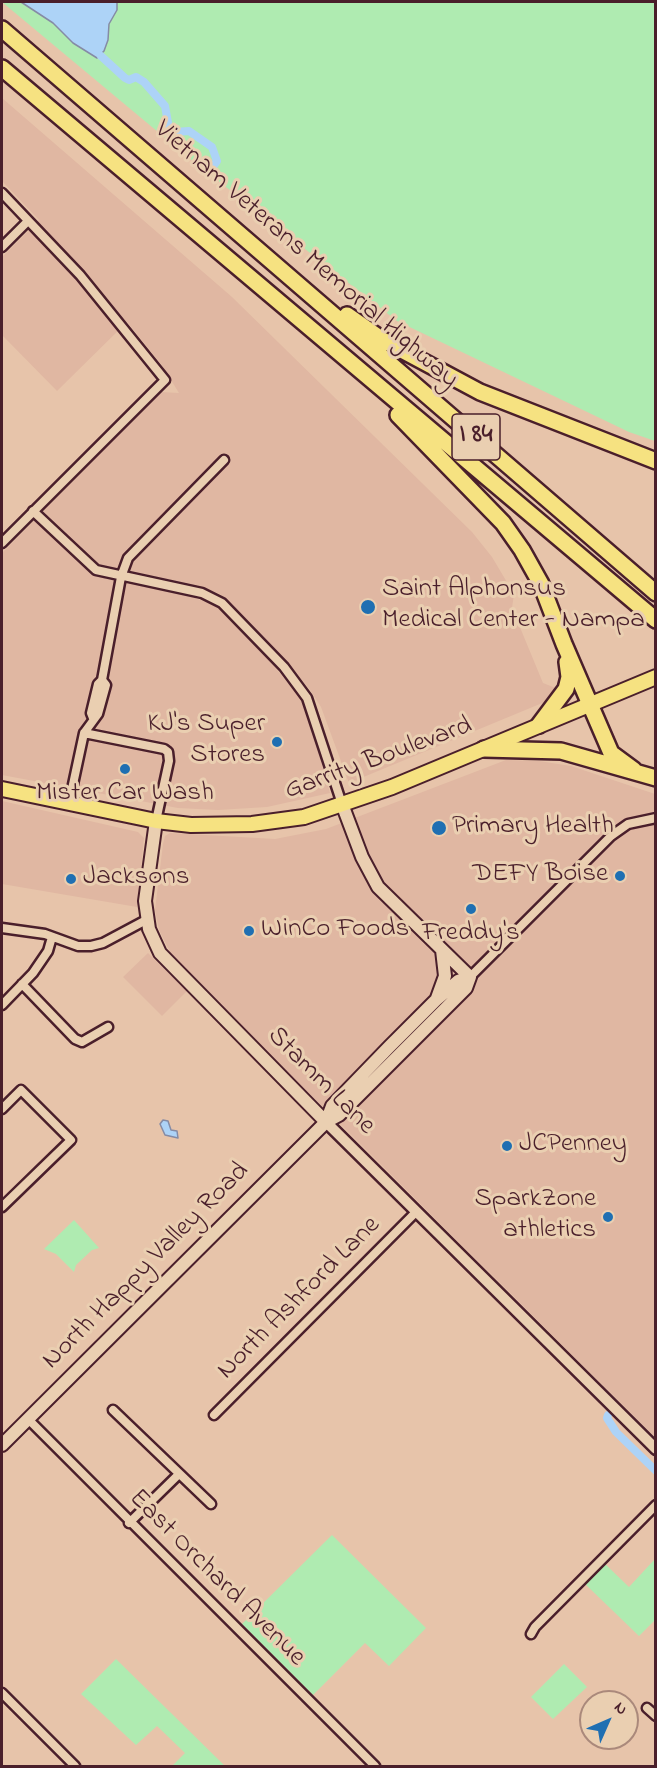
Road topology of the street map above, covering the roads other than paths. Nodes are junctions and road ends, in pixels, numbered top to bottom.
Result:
1 (2, 29) edge
2 (2, 68) edge
3 (2, 193) edge
4 (28, 221) junction
5 (2, 247) edge
6 (296, 282) junction
7 (331, 347) junction
8 (224, 460) dead end
9 (656, 460) edge
10 (33, 511) junction
11 (2, 543) edge
12 (122, 577) junction
13 (656, 593) edge
14 (656, 620) edge
15 (564, 644) junction
16 (656, 677) edge
17 (590, 705) junction
18 (539, 724) junction
19 (84, 733) junction
20 (484, 749) junction
21 (634, 770) junction
22 (656, 778) edge
23 (2, 789) edge
24 (69, 802) junction
25 (342, 804) junction
26 (656, 818) edge
27 (156, 821) junction
28 (148, 919) junction
29 (2, 928) edge
30 (52, 937) junction
31 (442, 950) junction
32 (470, 977) junction
33 (22, 984) junction
34 (436, 1000) junction
35 (2, 1005) edge
36 (108, 1027) dead end
37 (2, 1109) edge
38 (326, 1122) junction
39 (2, 1208) edge
40 (417, 1212) junction
41 (113, 1410) dead end
42 (214, 1415) dead end
43 (28, 1419) junction
44 (2, 1445) edge
45 (656, 1449) edge
46 (179, 1474) junction
47 (211, 1504) dead end
48 (656, 1505) edge
49 (129, 1523) junction
50 (531, 1634) dead end
51 (2, 1693) edge
52 (647, 1708) dead end
53 (656, 1716) edge
54 (75, 1767) edge
55 (375, 1767) edge

1 - 6 highway, Vietnam Veterans Memorial Highway / I 84
2 - 7 highway, Vietnam Veterans Memorial Highway / I 84
3 - 4 street
4 - 5 street
4 - 10 street
6 - 9 highway
6 - 13 highway, Vietnam Veterans Memorial Highway / I 84
7 - 14 highway, Vietnam Veterans Memorial Highway / I 84
7 - 15 highway
8 - 12 street
10 - 11 street
10 - 12 street
12 - 19 street
12 - 25 street
15 - 17 highway
15 - 18 highway
16 - 17 main road, Garrity Boulevard
17 - 18 main road, Garrity Boulevard
17 - 21 highway
18 - 20 main road, Garrity Boulevard
19 - 24 street
19 - 27 street, Stamm Lane
20 - 21 highway
20 - 25 main road, Garrity Boulevard
21 - 22 highway
23 - 24 main road, Garrity Boulevard
24 - 27 main road, Garrity Boulevard
25 - 27 main road, Garrity Boulevard
25 - 31 main road
26 - 32 street, North Happy Valley Road
27 - 28 main road, Stamm Lane
28 - 30 street
28 - 38 main road, Stamm Lane
29 - 30 street
30 - 33 street
31 - 32 main road
31 - 34 main road
32 - 34 main road, North Happy Valley Road
32 - 38 main road, North Happy Valley Road
33 - 35 street
33 - 36 street
34 - 38 main road, North Happy Valley Road
37 - 39 street
38 - 40 street, Stamm Lane
38 - 43 main road, North Happy Valley Road
40 - 42 street, North Ashford Lane
40 - 45 street, Stamm Lane
41 - 46 street
43 - 44 main road, North Happy Valley Road
43 - 49 street, East Orchard Avenue
46 - 47 street
46 - 49 street
48 - 50 street
49 - 55 street, East Orchard Avenue
51 - 54 street
52 - 53 street

